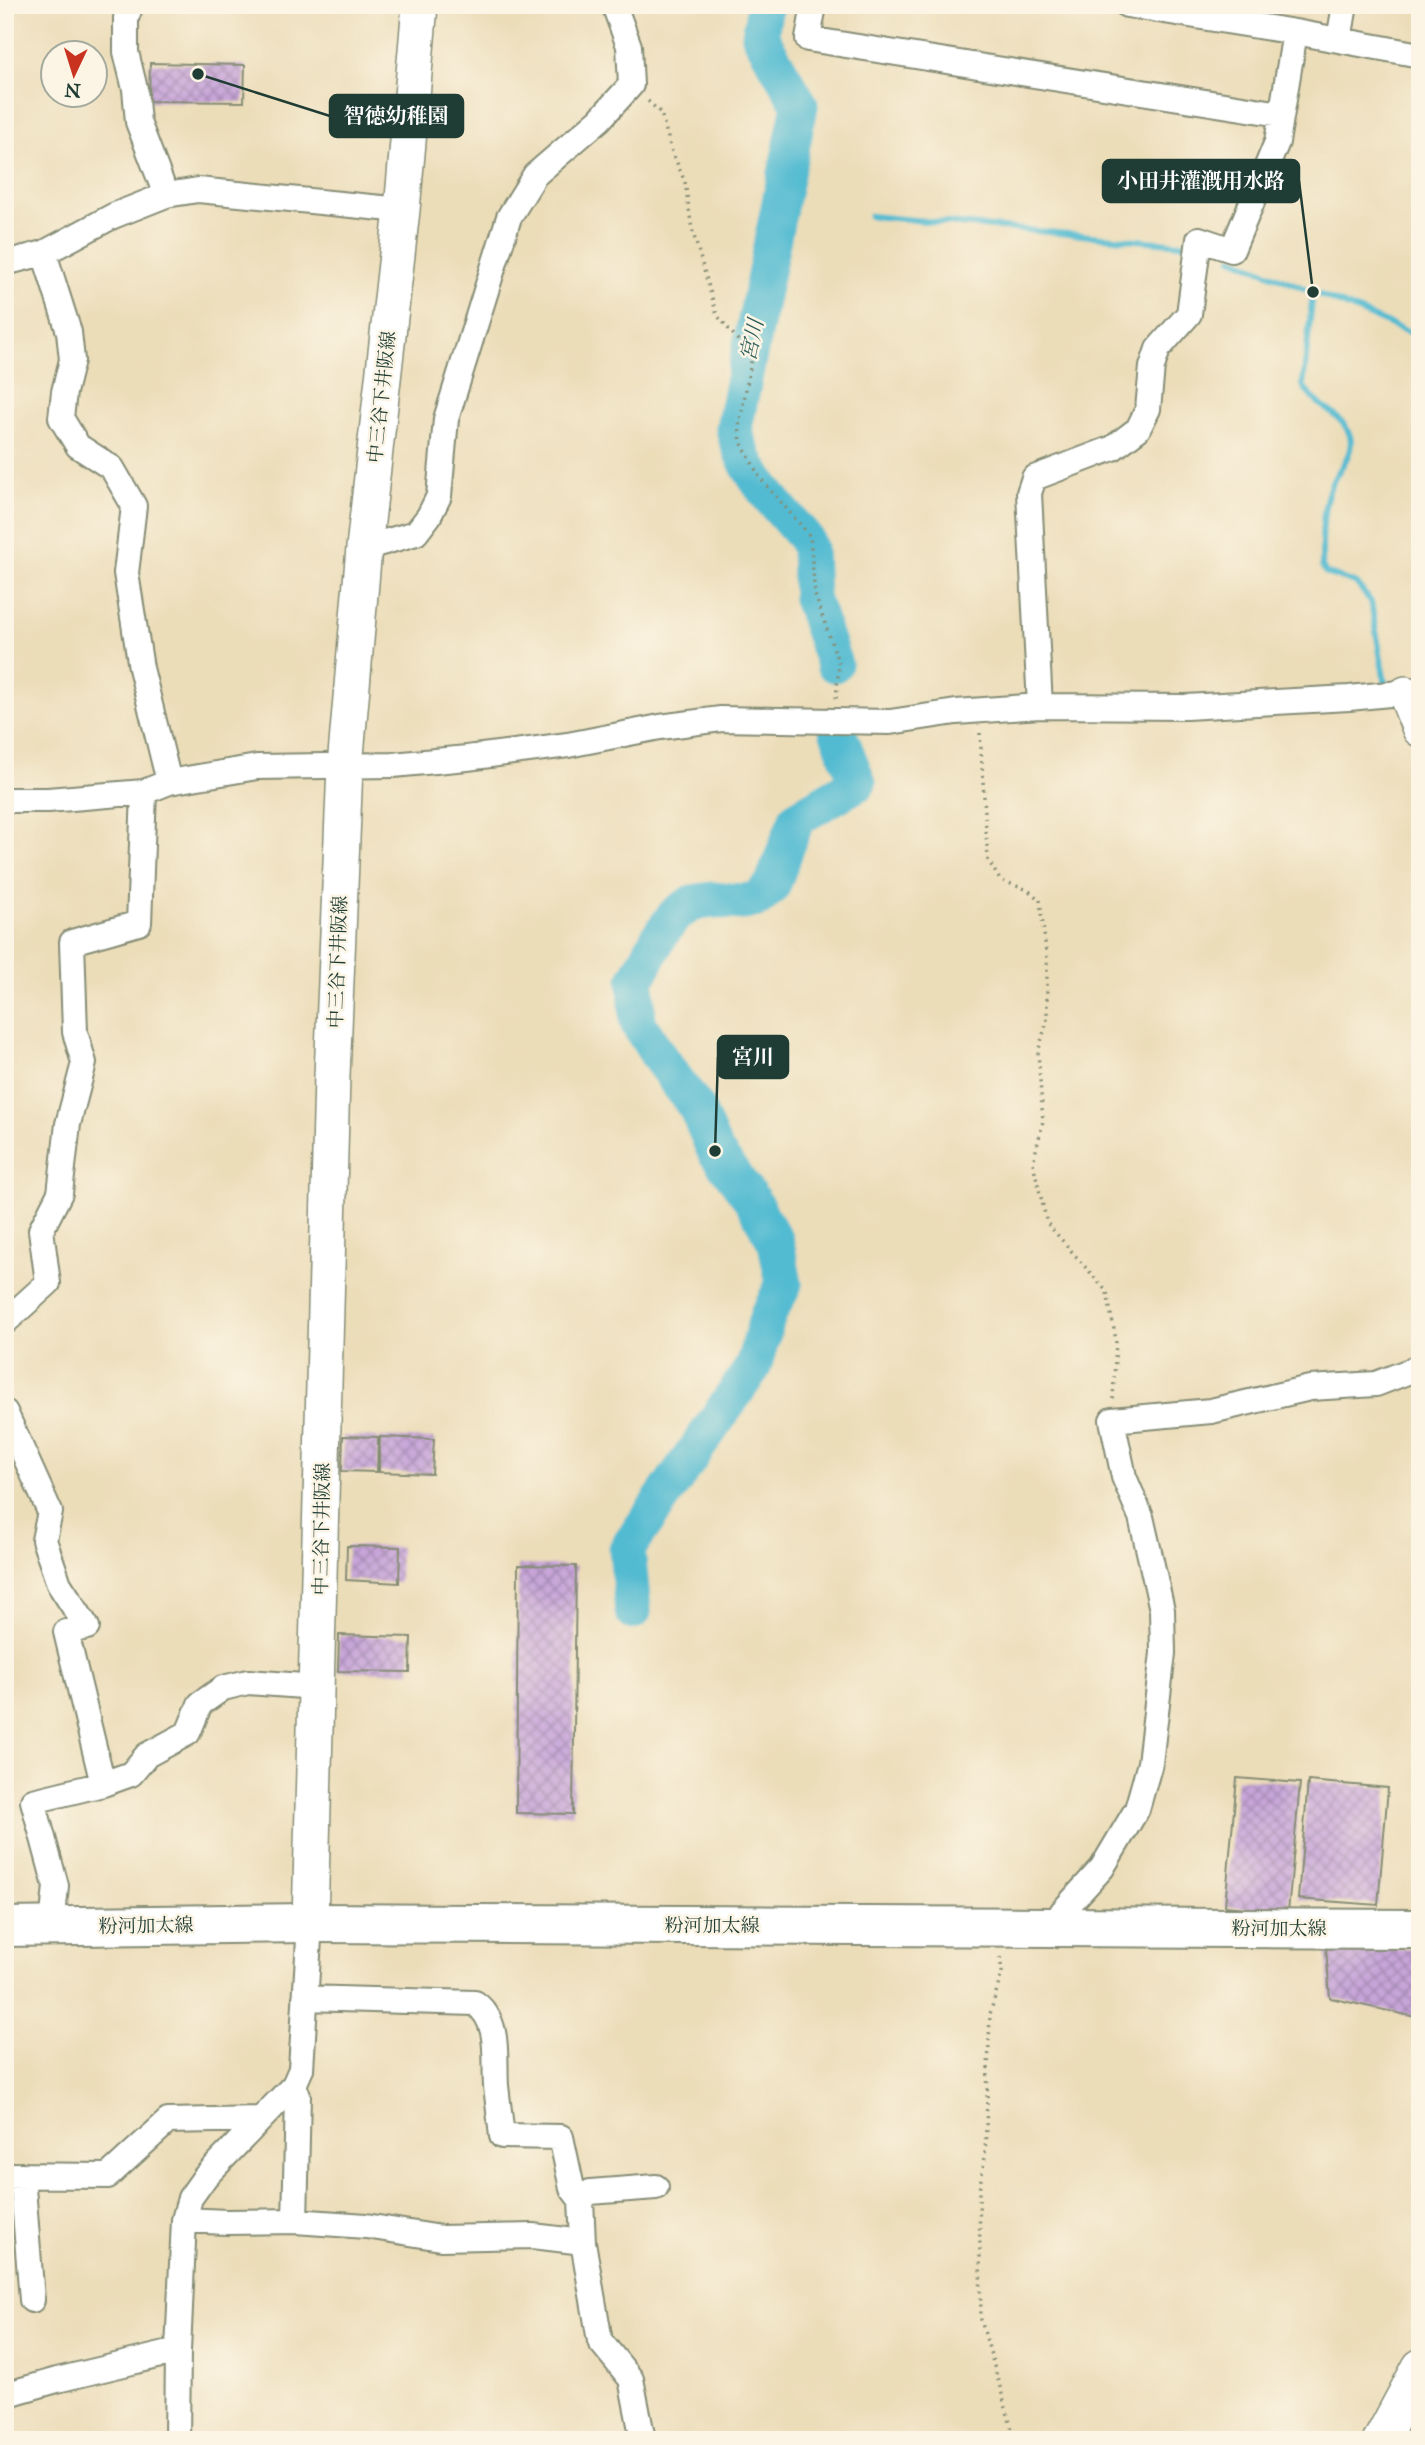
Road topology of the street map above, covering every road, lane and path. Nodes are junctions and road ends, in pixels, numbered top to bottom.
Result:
1 (131, 5) edge
2 (420, 5) edge
3 (614, 5) edge
4 (814, 5) edge
5 (1127, 5) edge
6 (1345, 5) edge
7 (1295, 32) junction
8 (1339, 40) junction
9 (1420, 55) edge
10 (631, 85) junction
11 (1280, 114) junction
12 (166, 195) junction
13 (401, 210) junction
14 (44, 253) junction
15 (5, 263) edge
16 (365, 548) junction
17 (1413, 692) edge
18 (1041, 706) junction
19 (979, 710) junction
20 (835, 722) junction
21 (1420, 729) edge
22 (345, 767) junction
23 (169, 782) junction
24 (144, 792) junction
25 (5, 800) edge
26 (5, 1322) edge
27 (1420, 1367) edge
28 (5, 1412) edge
29 (1112, 1420) junction
30 (317, 1687) junction
31 (103, 1784) junction
32 (310, 1923) junction
33 (52, 1926) junction
34 (5, 1927) edge
35 (996, 1927) junction
36 (1060, 1927) junction
37 (1420, 1928) edge
38 (305, 1998) junction
39 (294, 2085) junction
40 (260, 2119) junction
41 (13, 2175) edge
42 (656, 2187) dead end
43 (580, 2200) junction
44 (184, 2220) junction
45 (295, 2221) junction
46 (583, 2242) junction
47 (32, 2300) dead end
48 (178, 2351) junction
49 (1420, 2367) edge
50 (5, 2397) edge
51 (177, 2440) edge
52 (643, 2440) edge
53 (1015, 2440) edge
54 (1381, 2440) edge

1 - 12 street
2 - 13 main road, 中三谷下井阪線
3 - 10 street
4 - 11 street
5 - 7 street
6 - 8 street
7 - 8 street
7 - 11 street
8 - 9 street
10 - 16 street
10 - 20 path
11 - 18 street
12 - 13 street
12 - 14 street
13 - 16 main road, 中三谷下井阪線
14 - 15 street
14 - 23 street
16 - 22 main road, 中三谷下井阪線
17 - 18 street
17 - 21 main road
18 - 19 street
19 - 20 street
19 - 29 path
20 - 22 street
22 - 23 street
22 - 30 main road, 中三谷下井阪線
23 - 24 street
24 - 25 street
24 - 26 street
27 - 29 street
28 - 31 street
29 - 36 street
30 - 31 street
30 - 32 main road, 中三谷下井阪線
31 - 33 street
32 - 33 main road, 粉河加太線
32 - 35 main road, 粉河加太線
32 - 38 street
33 - 34 main road, 粉河加太線
35 - 36 main road, 粉河加太線
35 - 53 path
36 - 37 main road, 粉河加太線
38 - 39 street
38 - 43 street
39 - 40 street
39 - 45 street
40 - 41 street
40 - 44 street
41 - 47 street
42 - 43 street
43 - 46 street
44 - 45 street
44 - 48 street
45 - 46 street
46 - 52 street
48 - 50 street
48 - 51 street
49 - 54 main road

